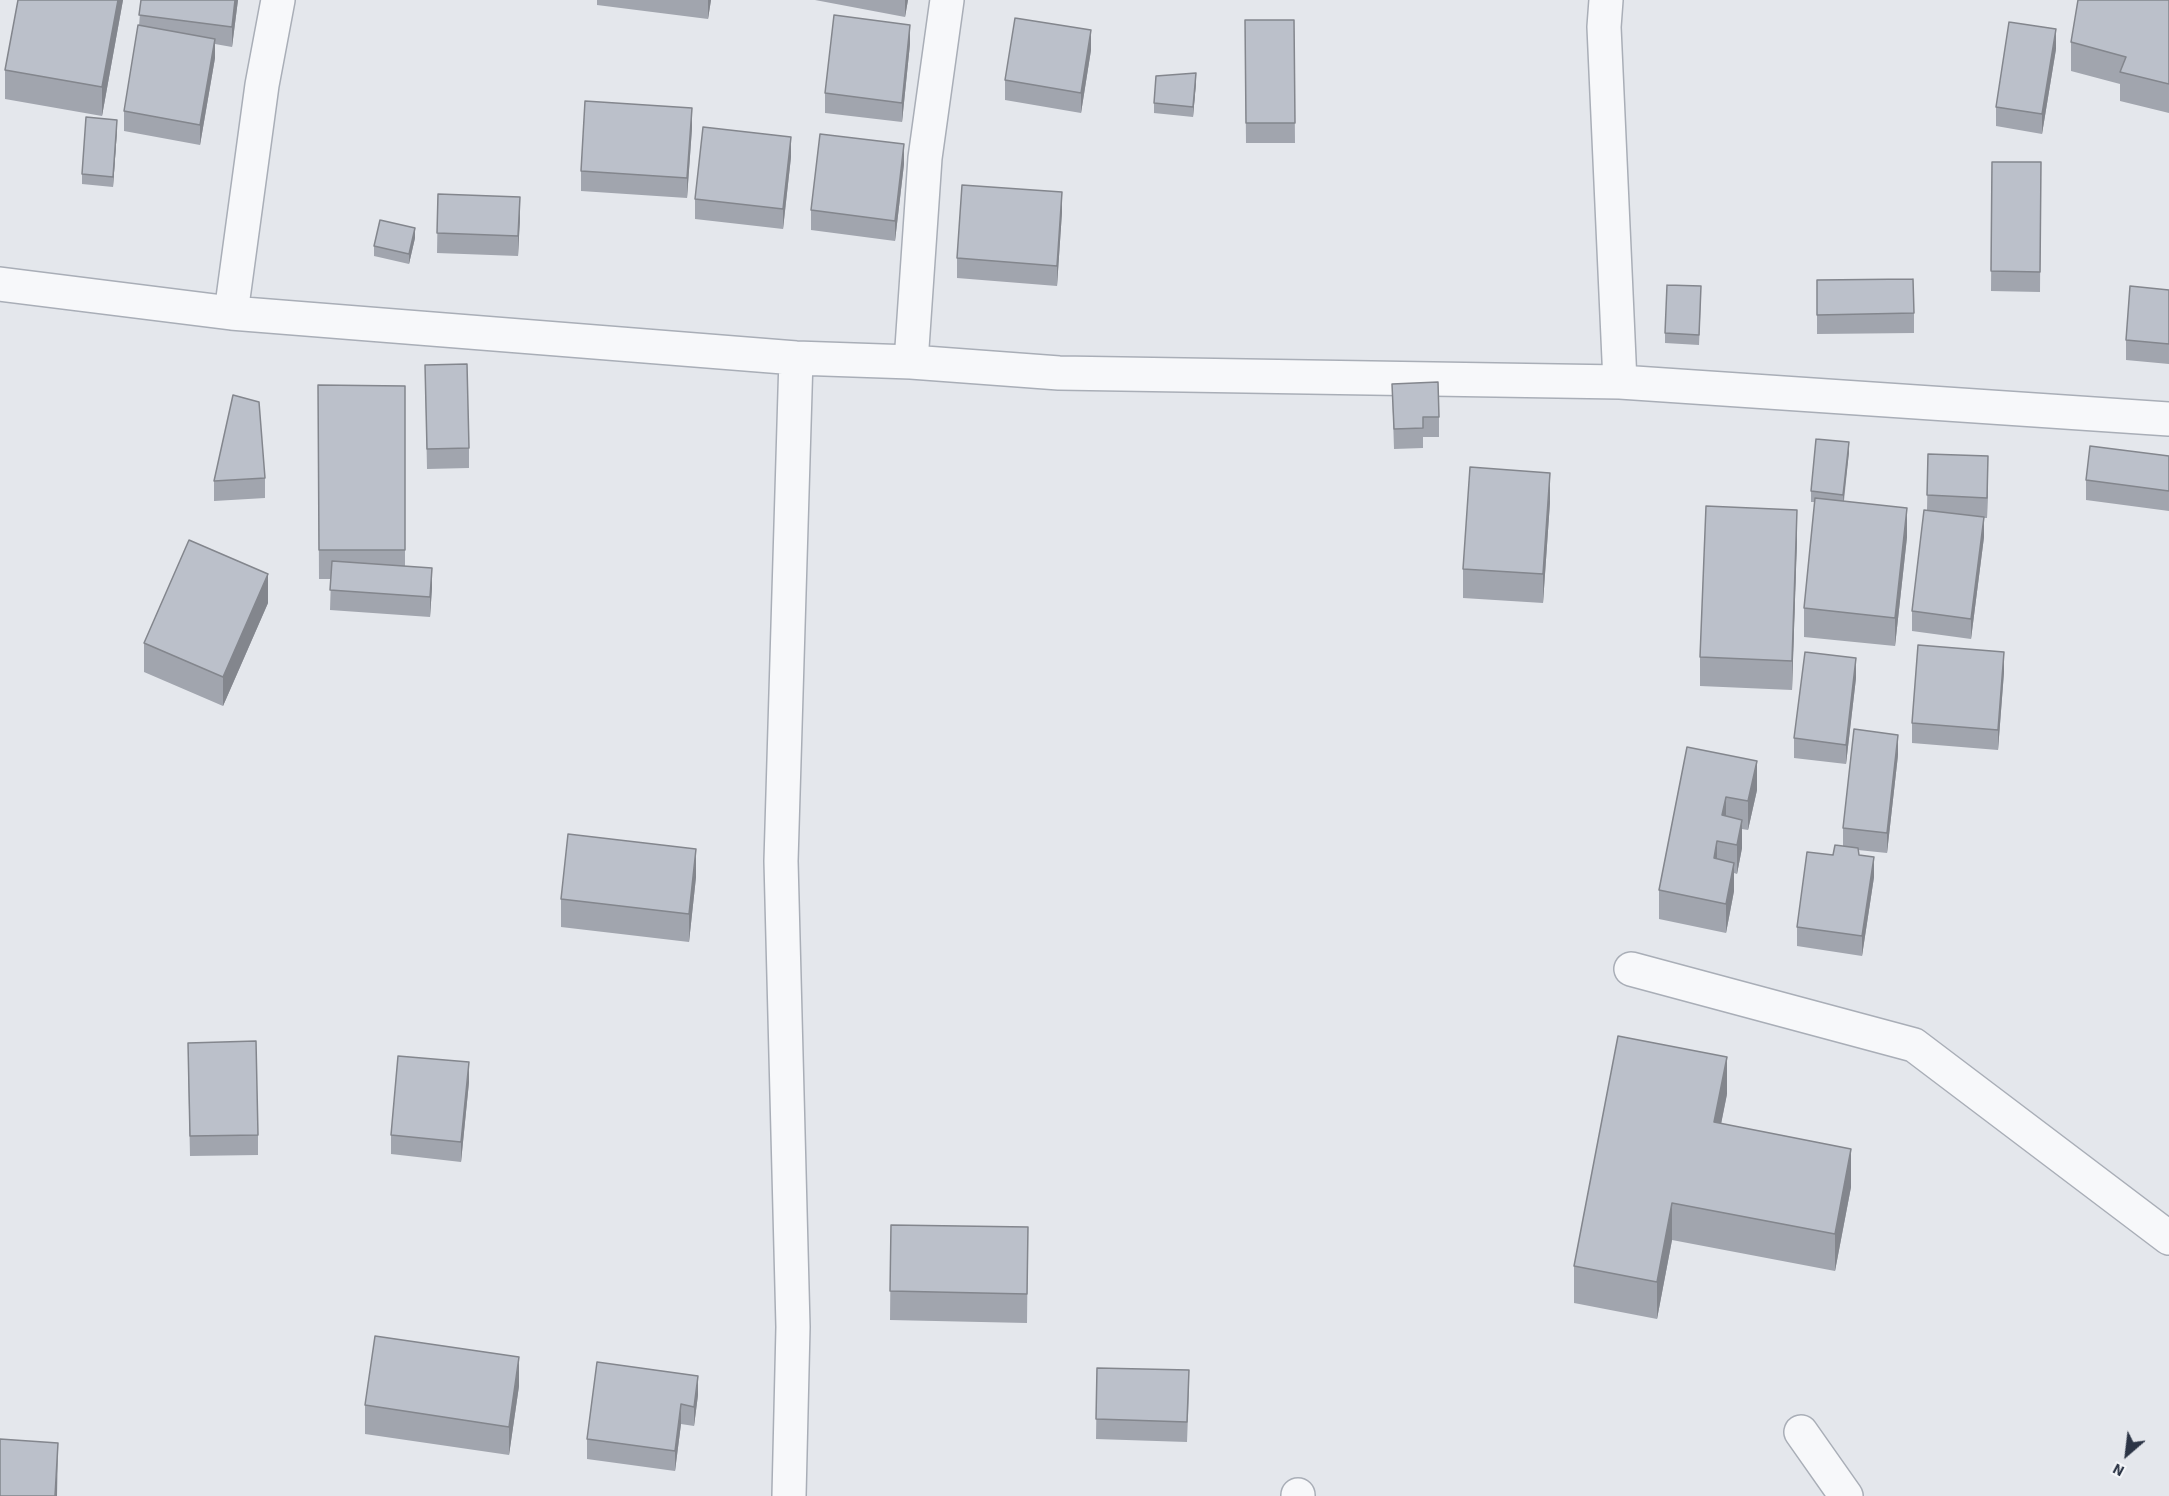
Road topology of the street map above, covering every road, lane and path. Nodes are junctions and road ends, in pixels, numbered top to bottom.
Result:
1 (278, 0) edge
2 (947, 0) edge
3 (1606, 0) edge
4 (0, 284) edge
5 (231, 313) junction
6 (796, 358) junction
7 (910, 362) junction
8 (1620, 382) junction
9 (2169, 419) edge
10 (1631, 969) dead end
11 (2169, 1238) edge
12 (1801, 1432) dead end
13 (789, 1496) edge
14 (1846, 1496) edge

1 - 5 street
2 - 7 street
3 - 8 street
4 - 5 street
5 - 6 street
6 - 7 street
6 - 13 street
7 - 8 street
8 - 9 street
10 - 11 street
12 - 14 street

